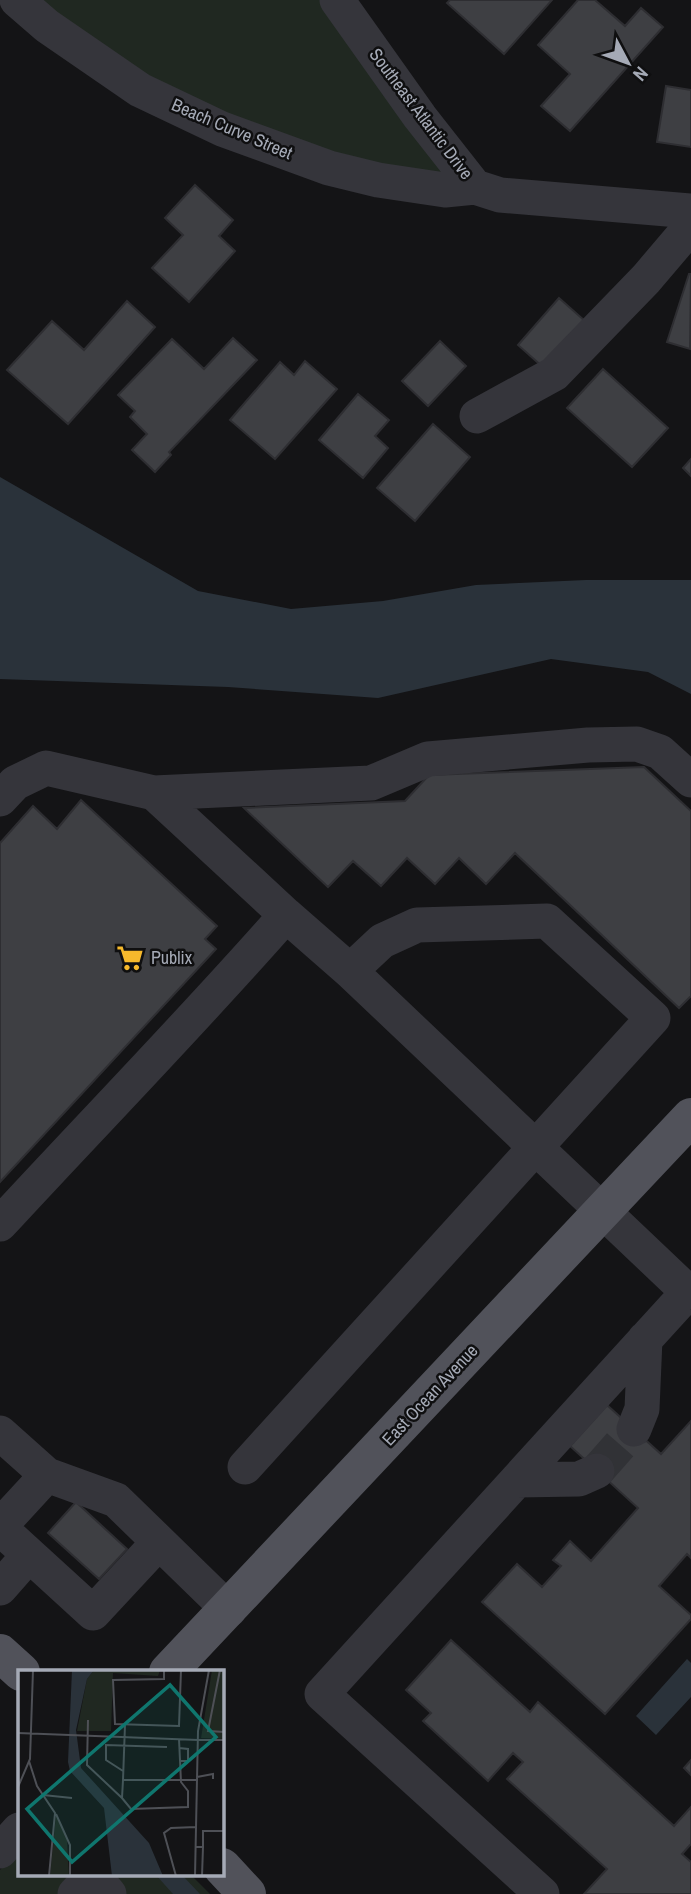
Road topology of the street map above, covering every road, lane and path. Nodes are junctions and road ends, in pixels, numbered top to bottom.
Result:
1 (16, 0) edge
2 (337, 0) edge
3 (475, 187) junction
4 (691, 211) edge
5 (691, 226) edge
6 (477, 416) dead end
7 (691, 780) edge
8 (154, 793) junction
9 (0, 799) edge
10 (286, 915) junction
11 (349, 971) junction
12 (691, 1117) edge
13 (536, 1147) junction
14 (604, 1211) junction
15 (0, 1224) edge
16 (689, 1291) edge
17 (645, 1339) junction
18 (634, 1429) tunnel mouth
19 (0, 1433) edge
20 (245, 1467) dead end
21 (597, 1471) tunnel mouth
22 (47, 1475) junction
23 (517, 1480) junction
24 (0, 1527) edge
25 (159, 1542) junction
26 (29, 1555) junction
27 (0, 1588) edge
28 (229, 1610) junction
29 (0, 1653) edge
30 (19, 1670) edge
31 (170, 1670) edge
32 (18, 1831) edge
33 (0, 1851) edge
34 (224, 1869) edge
35 (92, 1876) edge
36 (94, 1876) edge
37 (75, 1894) edge
38 (109, 1894) edge
39 (247, 1894) edge
40 (542, 1894) edge

1 - 3 street, Beach Curve Street
2 - 3 street, Southeast Atlantic Drive
3 - 4 street, Southeast Atlantic Drive
5 - 6 street
7 - 8 street
8 - 9 street
8 - 10 street
10 - 11 street
10 - 15 street
11 - 13 street
11 - 13 street
12 - 14 main road, East Ocean Avenue
13 - 14 street
13 - 20 street
14 - 16 street
14 - 28 main road, East Ocean Avenue
16 - 17 street
17 - 18 street
17 - 23 street
19 - 22 street
21 - 23 street
22 - 24 street
22 - 25 street
23 - 40 street
24 - 26 street
25 - 26 street
25 - 28 street
26 - 27 street
28 - 31 main road, East Ocean Avenue
29 - 30 main road
32 - 33 street
34 - 39 main road
35 - 37 street
36 - 38 street

